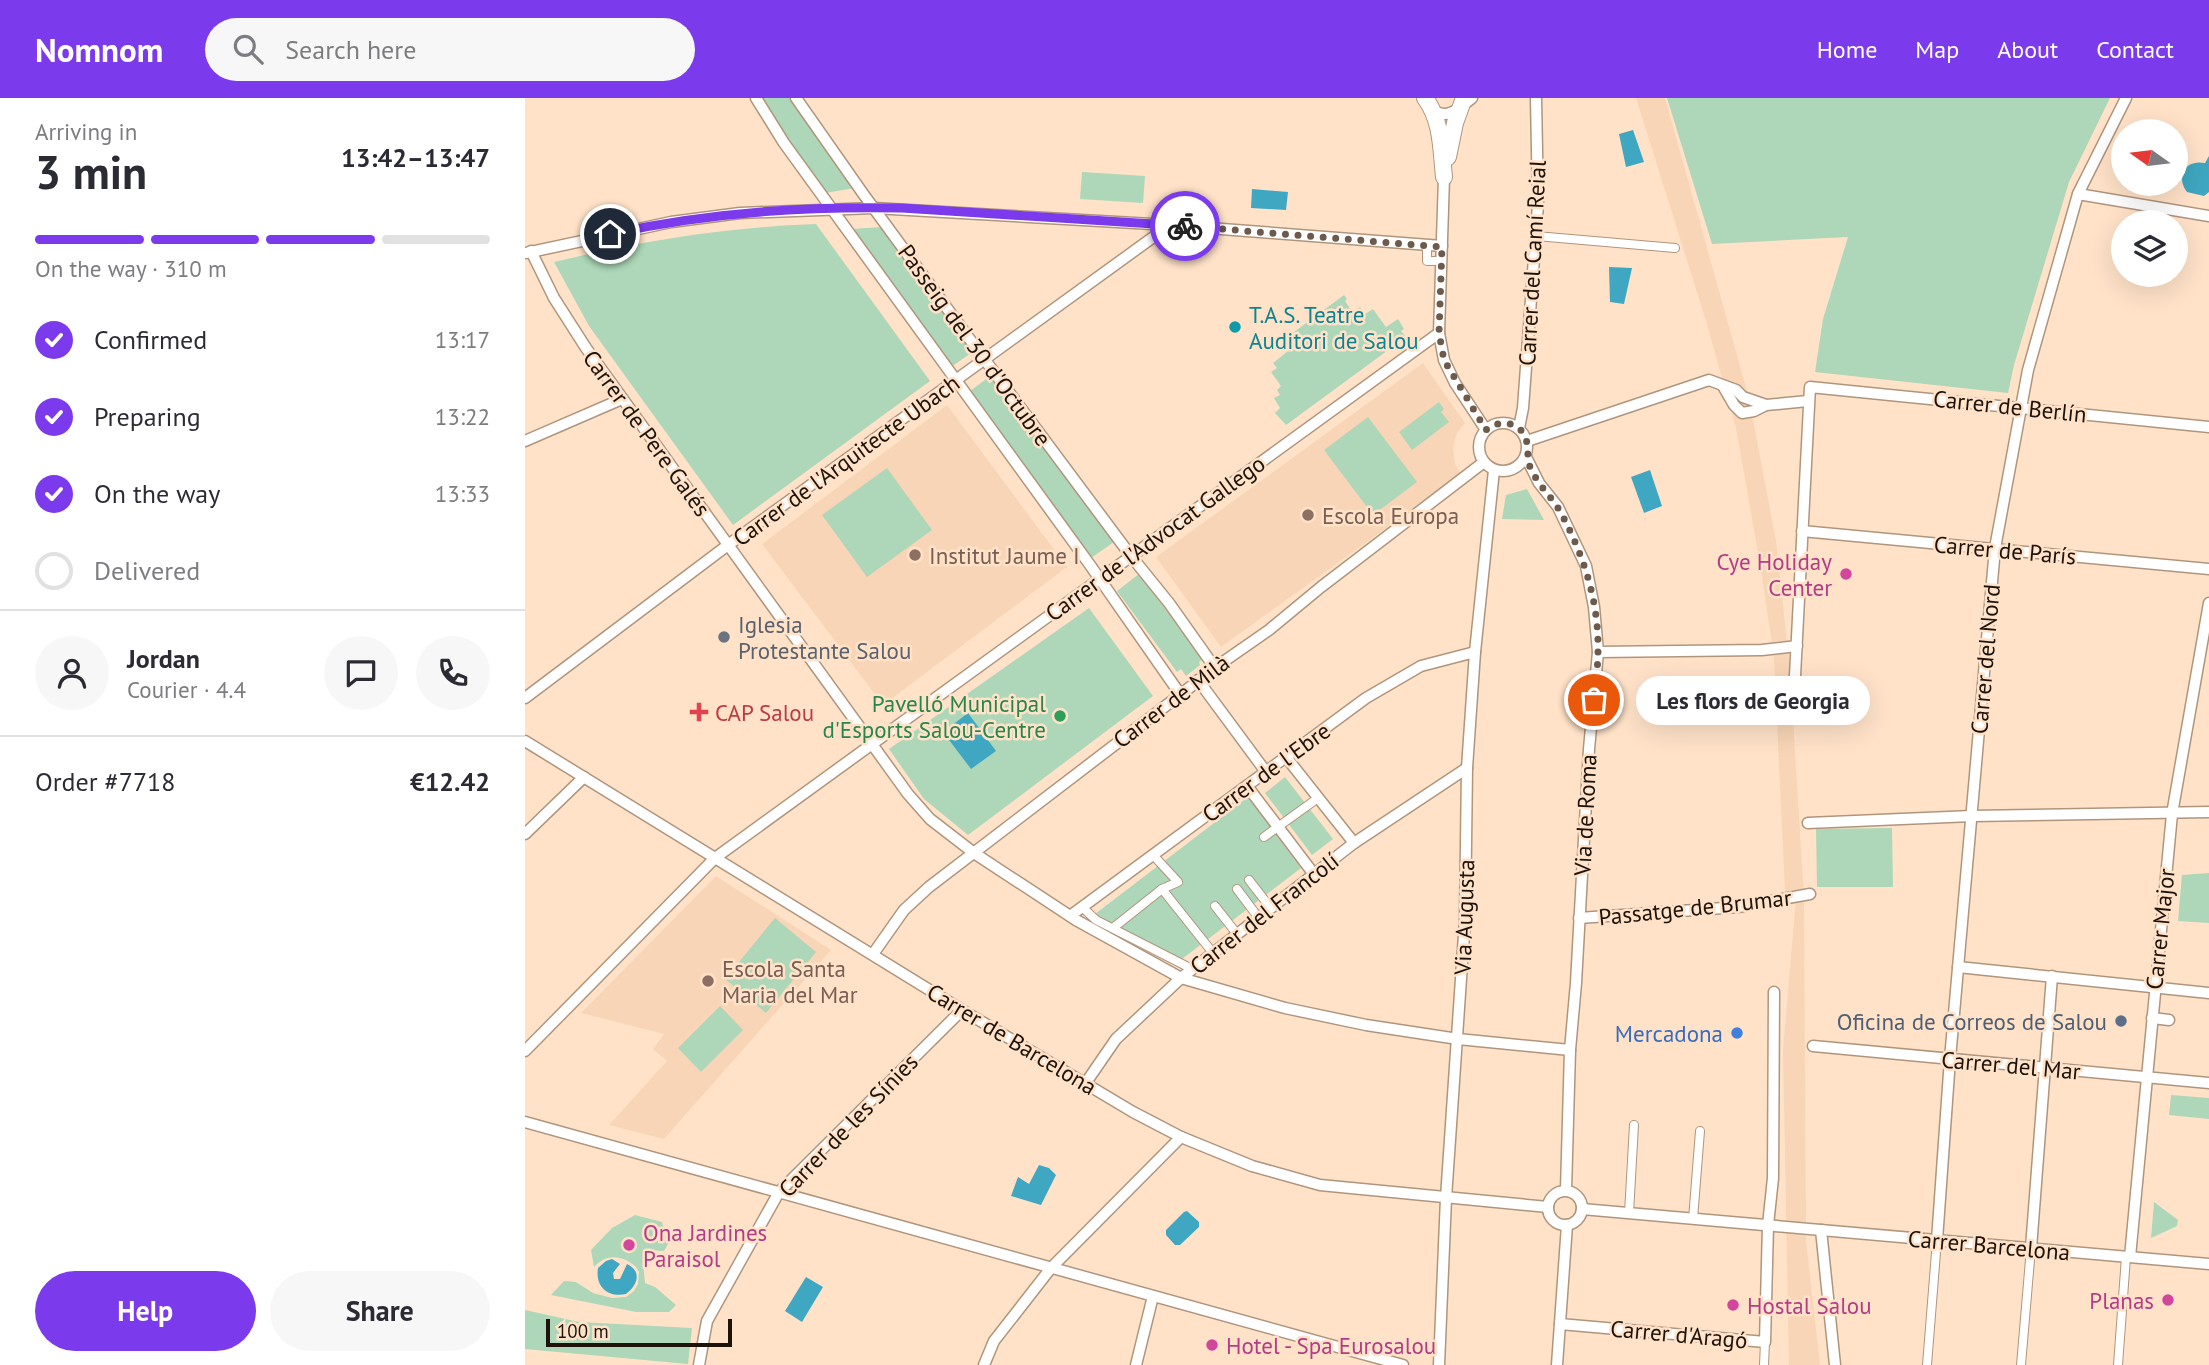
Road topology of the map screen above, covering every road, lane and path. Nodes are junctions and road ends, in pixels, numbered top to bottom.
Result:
1 (756, 98) edge
2 (796, 98) edge
3 (1536, 98) edge
4 (2126, 98) edge
5 (1466, 101) edge
6 (1429, 104) edge
7 (1444, 177) junction
8 (2078, 194) junction
9 (831, 208) junction
10 (874, 208) junction
11 (2209, 216) edge
12 (1170, 225) junction
13 (1536, 236) junction
14 (1427, 245) junction
15 (1442, 247) junction
16 (1675, 248) dead end
17 (528, 252) edge
18 (1441, 261) junction
19 (1439, 333) junction
20 (985, 360) junction
21 (957, 380) junction
22 (622, 399) junction
23 (1808, 401) junction
24 (2019, 407) junction
25 (2209, 427) edge
26 (1519, 428) junction
27 (1486, 430) junction
28 (525, 441) edge
29 (1527, 441) junction
30 (1526, 457) junction
31 (1484, 462) junction
32 (1494, 470) junction
33 (1802, 531) junction
34 (728, 545) junction
35 (1995, 548) junction
36 (1131, 556) junction
37 (2209, 569) edge
38 (1100, 579) junction
39 (2209, 604) edge
40 (1797, 646) junction
41 (1475, 652) junction
42 (1598, 652) junction
43 (1215, 668) junction
44 (1198, 680) junction
45 (1180, 694) junction
46 (1794, 695) dead end
47 (525, 698) edge
48 (525, 741) edge
49 (872, 743) junction
50 (1286, 757) junction
51 (1467, 768) junction
52 (1266, 772) junction
53 (584, 777) junction
54 (1247, 786) junction
55 (1318, 798) junction
56 (2209, 812) edge
57 (2172, 814) junction
58 (1972, 816) junction
59 (1808, 823) dead end
60 (1278, 826) junction
61 (525, 834) edge
62 (1265, 837) dead end
63 (1354, 843) junction
64 (974, 853) junction
65 (1153, 855) junction
66 (715, 858) junction
67 (1313, 873) junction
68 (1249, 880) dead end
69 (1162, 889) junction
70 (1237, 889) dead end
71 (1810, 894) dead end
72 (1215, 906) dead end
73 (1083, 907) junction
74 (1270, 907) junction
75 (1070, 916) junction
76 (1258, 917) junction
77 (1579, 918) junction
78 (1113, 928) junction
79 (1237, 934) junction
80 (1213, 953) junction
81 (873, 954) junction
82 (1958, 967) junction
83 (1192, 969) junction
84 (2053, 976) junction
85 (1181, 978) junction
86 (2154, 987) junction
87 (1774, 992) dead end
88 (2209, 993) edge
89 (962, 1010) junction
90 (2152, 1018) junction
91 (2169, 1020) dead end
92 (1458, 1039) junction
93 (1813, 1046) dead end
94 (1570, 1050) junction
95 (525, 1051) edge
96 (1950, 1059) junction
97 (2045, 1068) junction
98 (2147, 1077) junction
99 (2209, 1083) edge
100 (1085, 1084) junction
101 (525, 1122) edge
102 (1634, 1125) dead end
103 (1700, 1131) dead end
104 (1181, 1137) junction
105 (1566, 1191) junction
106 (779, 1192) junction
107 (1446, 1198) junction
108 (1548, 1207) junction
109 (1582, 1209) junction
110 (1629, 1213) junction
111 (1693, 1219) junction
112 (1567, 1225) junction
113 (1769, 1226) junction
114 (1821, 1230) junction
115 (1937, 1240) junction
116 (2031, 1248) junction
117 (2128, 1257) junction
118 (2209, 1264) edge
119 (1051, 1268) junction
120 (1153, 1296) junction
121 (1560, 1324) junction
122 (1765, 1342) junction
123 (699, 1365) edge
124 (984, 1365) edge
125 (1136, 1365) edge
126 (1403, 1365) edge
127 (1439, 1365) edge
128 (1557, 1365) edge
129 (1764, 1365) edge
130 (1835, 1365) edge
131 (1927, 1365) edge
132 (2021, 1365) edge
133 (2118, 1365) edge

1 - 9 street, Passeig del 30 d'Octubre
2 - 10 street, Passeig del 30 d'Octubre
3 - 13 street, Carrer del Camí Reial
4 - 8 street, Carrer del Nord
5 - 6 street
5 - 7 main road
6 - 7 main road
7 - 15 street
8 - 11 street
8 - 24 street, Carrer del Nord
9 - 10 street
9 - 17 street
9 - 21 street, Passeig del 30 d'Octubre
10 - 12 street
10 - 20 street, Passeig del 30 d'Octubre
12 - 14 street
12 - 20 street, Carrer de l'Arquitecte Ubach
13 - 16 street
13 - 26 street, Carrer del Camí Reial
14 - 15 street
14 - 18 street
15 - 18 street
17 - 22 street, Carrer de Pere Galés
18 - 19 street
19 - 27 street
19 - 36 street, Carrer de l'Advocat Gallego
20 - 21 street, Carrer de l'Arquitecte Ubach
20 - 36 street, Passeig del 30 d'Octubre
21 - 34 street, Carrer de l'Arquitecte Ubach
21 - 38 street, Passeig del 30 d'Octubre
22 - 28 street
22 - 34 street, Carrer de Pere Galés
23 - 24 street, Carrer de Berlín
23 - 29 street
23 - 33 street
24 - 25 street, Carrer de Berlín
24 - 35 street, Carrer del Nord
26 - 27 street
26 - 29 street
27 - 31 street
29 - 30 street
30 - 32 street
30 - 42 street, Via de Roma
31 - 32 street
31 - 43 street, Carrer de Milà
32 - 41 street, Via Augusta
33 - 35 street, Carrer de París
33 - 40 street
34 - 47 street, Carrer de l'Arquitecte Ubach
34 - 49 street, Carrer de Pere Galés
35 - 37 street, Carrer de París
35 - 58 street, Carrer del Nord
36 - 38 street, Carrer de l'Advocat Gallego
36 - 43 street, Passeig del 30 d'Octubre
38 - 45 street, Passeig del 30 d'Octubre
38 - 49 street, Carrer de l'Advocat Gallego
39 - 57 street, Carrer Major
40 - 42 street
40 - 46 street
41 - 50 street, Carrer de l'Ebre
41 - 51 street, Via Augusta
42 - 77 street, Via de Roma
43 - 44 street, Carrer de Milà
44 - 45 street, Carrer de Milà
44 - 52 street
45 - 64 street, Carrer de Milà
48 - 53 street, Carrer de Barcelona
49 - 64 street, Carrer de Pere Galés
49 - 66 street, Carrer de l'Advocat Gallego
50 - 52 street, Carrer de l'Ebre
50 - 55 street
51 - 63 street, Carrer del Francolí
51 - 92 street, Via Augusta
52 - 54 street, Carrer de l'Ebre
53 - 61 street
53 - 66 street, Carrer de Barcelona
54 - 60 street
54 - 65 street, Carrer de l'Ebre
55 - 60 street
55 - 63 street
56 - 57 street
57 - 58 street
57 - 86 street, Carrer Major
58 - 59 street
58 - 82 street, Carrer del Nord
60 - 62 street
60 - 67 street
63 - 67 street, Carrer del Francolí
64 - 75 street, Carrer de Pere Galés
64 - 81 street, Carrer de Milà
65 - 69 street
65 - 73 street, Carrer de l'Ebre
66 - 81 street, Carrer de Barcelona
66 - 95 street, Carrer de l'Advocat Gallego
67 - 74 street, Carrer del Francolí
68 - 74 street
69 - 78 street
69 - 80 street
70 - 76 street
71 - 77 street, Passatge de Brumar
72 - 79 street
73 - 75 street, Carrer de l'Ebre
73 - 78 street
74 - 76 street, Carrer del Francolí
75 - 85 street, Carrer de Pere Galés
76 - 79 street, Carrer del Francolí
77 - 94 street, Via de Roma
78 - 83 street
79 - 80 street, Carrer del Francolí
80 - 83 street, Carrer del Francolí
81 - 89 street, Carrer de Barcelona
82 - 84 street
82 - 96 street, Carrer del Nord
83 - 85 street, Carrer del Francolí
84 - 86 street
84 - 97 street
85 - 92 street, Carrer de Pere Galés
85 - 100 street, Carrer del Francolí
86 - 88 street
86 - 90 street, Carrer Major
87 - 113 street, Carrer d'Aragó
89 - 100 street, Carrer de Barcelona
89 - 106 street, Carrer de les Sínies
90 - 91 street
90 - 98 street, Carrer Major
92 - 94 street, Carrer de Pere Galés
92 - 107 street, Via Augusta
93 - 96 street, Carrer del Mar
94 - 105 street, Via de Roma
96 - 97 street, Carrer del Mar
96 - 115 street, Carrer del Nord
97 - 98 street, Carrer del Mar
97 - 116 street
98 - 99 street, Carrer del Mar
98 - 117 street, Carrer Major
100 - 104 street, Carrer de Barcelona
101 - 106 street
102 - 110 street
103 - 111 street
104 - 107 street, Carrer de Barcelona
104 - 119 street
105 - 108 street
105 - 109 street
106 - 119 street
106 - 123 street, Carrer de les Sínies
107 - 108 street, Carrer de Barcelona
107 - 127 street, Via Augusta
108 - 112 street
109 - 110 street
109 - 112 street
110 - 111 street
111 - 113 street
112 - 121 street
113 - 114 street, Carrer Barcelona
113 - 122 street, Carrer d'Aragó
114 - 115 street, Carrer Barcelona
114 - 130 street
115 - 116 street, Carrer Barcelona
115 - 131 street
116 - 117 street, Carrer Barcelona
116 - 132 street
117 - 118 street, Carrer Barcelona
117 - 133 street
119 - 120 street
119 - 124 street
120 - 125 street
120 - 126 street
121 - 122 street, Carrer d'Aragó
121 - 128 street
122 - 129 street

